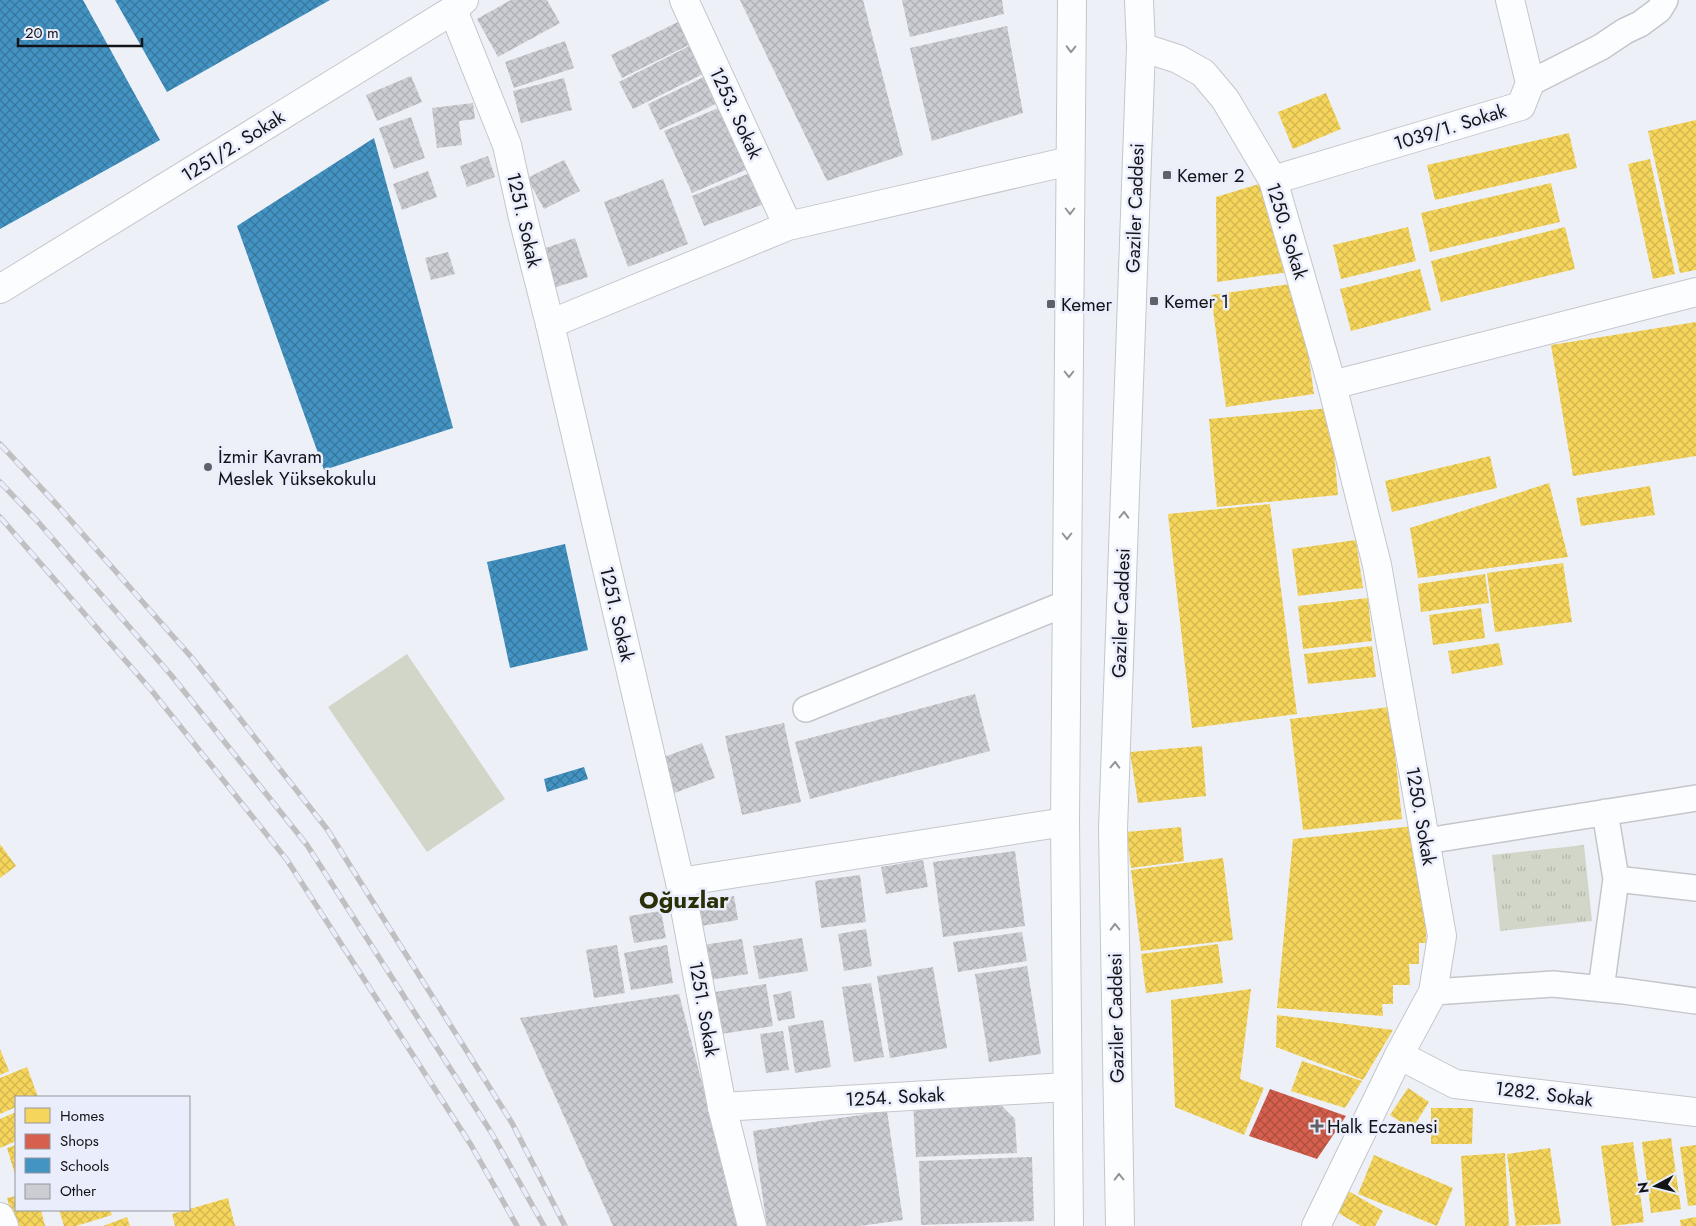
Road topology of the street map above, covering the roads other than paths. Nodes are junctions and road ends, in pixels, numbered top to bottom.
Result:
1 (684, 0) edge
2 (1072, 0) edge
3 (1139, 0) edge
4 (1510, 0) edge
5 (1665, 0) edge
6 (458, 5) edge
7 (1140, 47) junction
8 (1530, 84) junction
9 (1070, 161) junction
10 (1273, 180) junction
11 (788, 226) junction
12 (0, 289) edge
13 (1696, 292) edge
14 (550, 324) junction
15 (1332, 385) junction
16 (1067, 603) junction
17 (806, 709) dead end
18 (1696, 798) edge
19 (1605, 812) junction
20 (1065, 822) junction
21 (1426, 842) junction
22 (1616, 879) junction
23 (680, 882) junction
24 (1696, 888) edge
25 (1601, 989) junction
26 (1433, 992) junction
27 (1696, 1001) edge
28 (1400, 1055) junction
29 (1067, 1087) junction
30 (722, 1107) junction
31 (1696, 1112) edge
32 (0, 1217) edge
33 (4, 1226) edge
34 (752, 1226) edge
35 (1069, 1226) edge
36 (1120, 1226) edge
37 (1316, 1226) edge

1 - 11 street, 1253. Sokak
2 -> 9 street
3 - 7 street, Gaziler Caddesi
4 - 8 street
5 - 8 lane
6 - 12 street, 1251/2. Sokak
6 - 14 street, 1251. Sokak
7 - 10 street, 1250. Sokak
36 -> 7 street, Gaziler Caddesi
8 - 10 street, 1039/1. Sokak
9 - 11 street
9 -> 16 street
10 - 15 street, 1250. Sokak
11 - 14 street
13 - 15 street
14 - 23 street, 1251. Sokak
15 - 21 street, 1250. Sokak
16 - 17 lane
16 - 20 street
18 - 19 lane
19 - 21 lane
19 - 22 lane
20 - 23 street
20 - 29 street
21 - 26 street, 1250. Sokak
22 - 24 lane
22 - 25 lane
23 - 30 street, 1251. Sokak
25 - 26 lane
25 - 27 lane
26 - 28 street, 1250. Sokak
28 - 31 street, 1282. Sokak
28 - 37 street, 1250. Sokak
29 - 30 street, 1254. Sokak
29 - 35 street
30 - 34 street, 1251. Sokak
32 - 33 street

